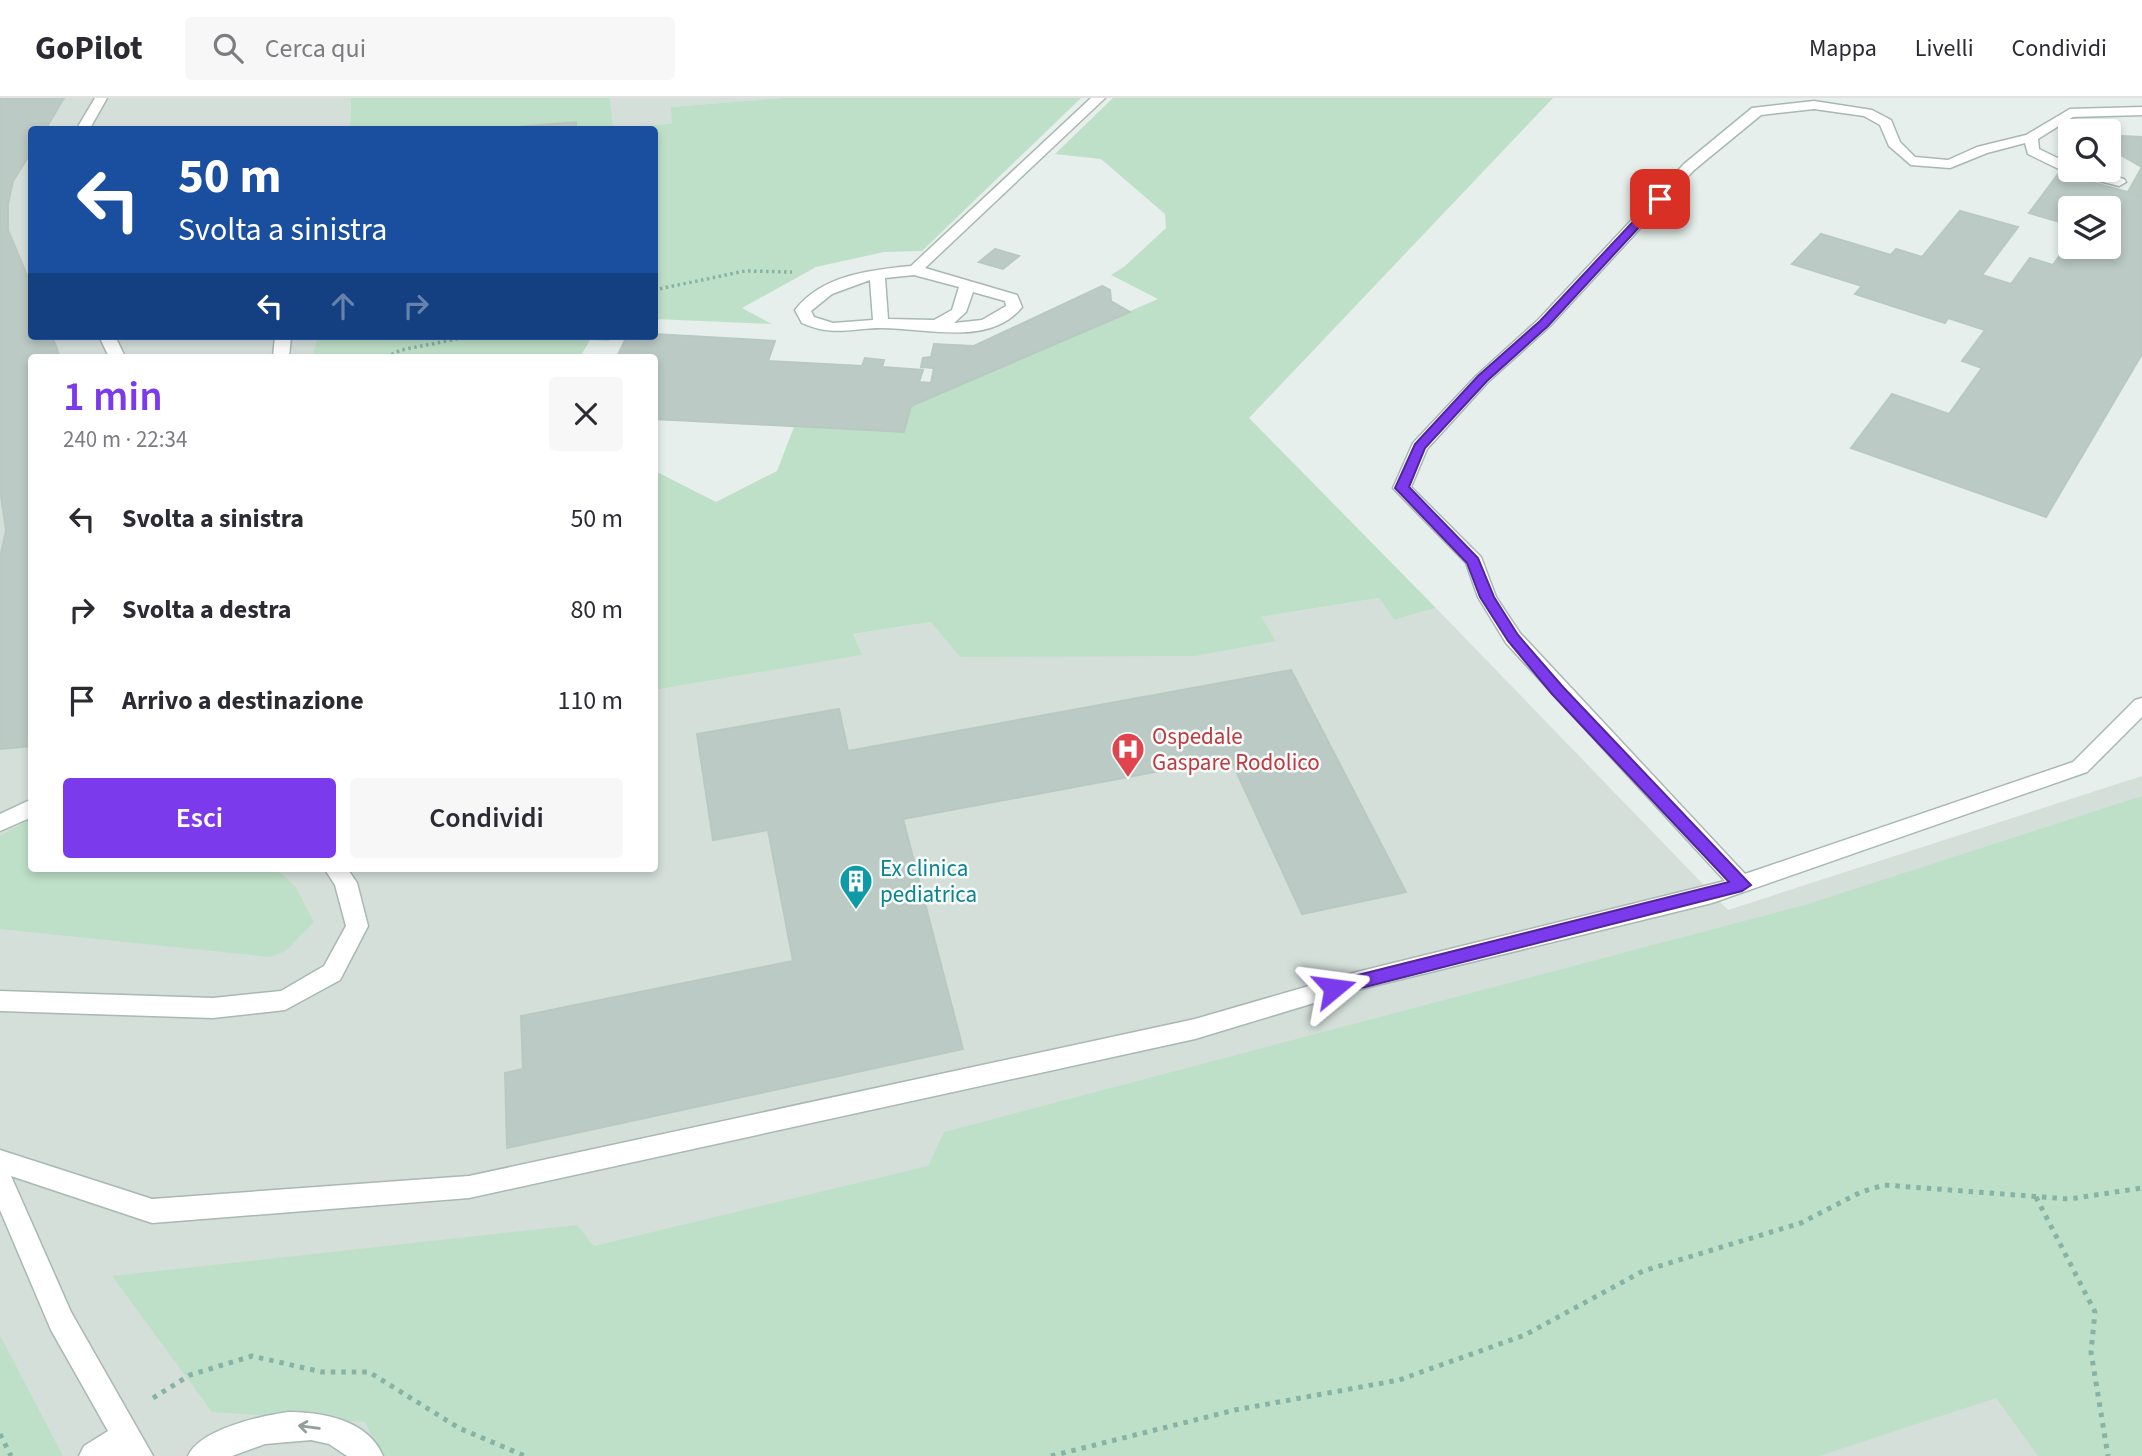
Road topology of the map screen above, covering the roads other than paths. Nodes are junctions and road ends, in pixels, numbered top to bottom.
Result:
1 (101, 98) edge
2 (1099, 98) edge
3 (2142, 111) edge
4 (84, 126) edge
5 (2031, 138) junction
6 (2058, 163) edge
7 (915, 270) junction
8 (877, 274) junction
9 (967, 285) junction
10 (881, 323) junction
11 (936, 325) junction
12 (2142, 705) edge
13 (28, 809) edge
14 (0, 823) edge
15 (338, 872) edge
16 (1742, 885) junction
17 (0, 1001) edge
18 (0, 1161) edge
19 (0, 1180) edge
20 (131, 1446) edge
21 (94, 1456) edge
22 (203, 1456) edge
23 (368, 1456) edge

1 - 4 lane
2 - 7 lane
3 - 5 lane
5 - 6 lane
5 - 16 lane
7 - 8 lane
7 - 9 lane
8 - 10 lane
8 - 10 lane
9 - 11 lane
9 - 11 lane
10 - 11 lane
12 - 16 lane
13 - 14 lane
15 - 17 lane
16 - 18 lane
19 - 20 lane
20 - 21 lane
23 -> 22 lane

